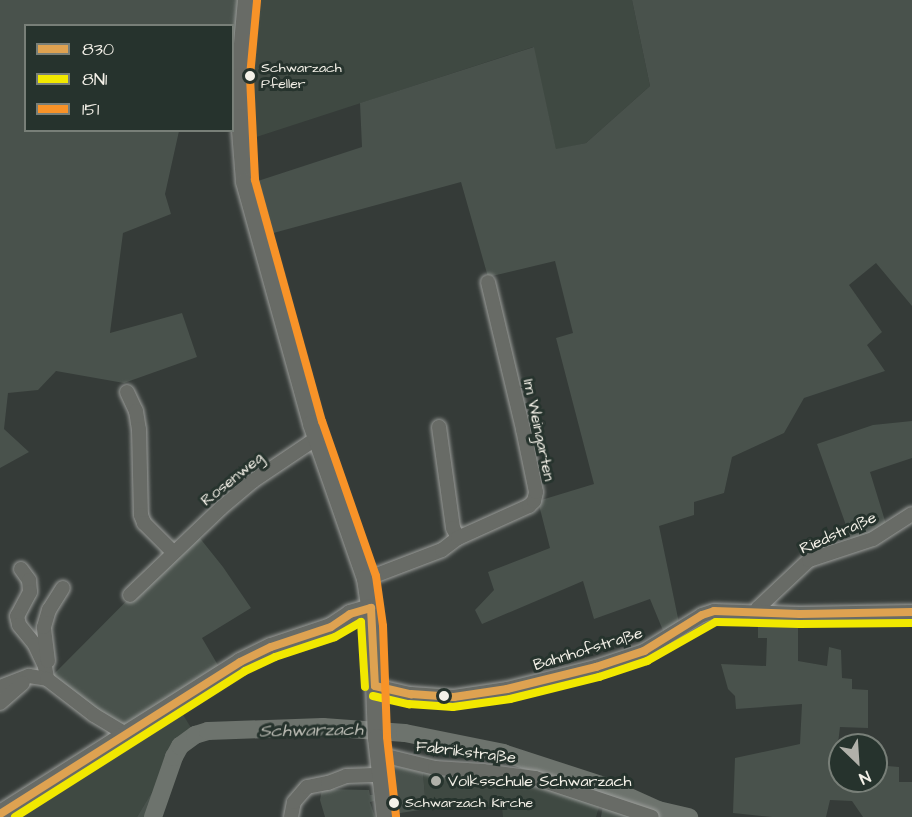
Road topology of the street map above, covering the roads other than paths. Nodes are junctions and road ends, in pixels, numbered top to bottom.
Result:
1 (247, 0) edge
2 (488, 282) dead end
3 (127, 392) dead end
4 (439, 427) dead end
5 (316, 438) junction
6 (912, 514) edge
7 (458, 538) junction
8 (172, 551) junction
9 (21, 569) dead end
10 (366, 579) junction
11 (63, 588) dead end
12 (130, 595) dead end
13 (912, 612) edge
14 (757, 613) junction
15 (372, 617) junction
16 (44, 674) junction
17 (375, 686) junction
18 (0, 687) edge
19 (0, 703) edge
20 (126, 734) junction
21 (377, 738) junction
22 (381, 775) junction
23 (0, 814) edge
24 (291, 817) edge
25 (387, 817) edge
26 (652, 817) edge

1 - 5 main road
2 - 7 street, Im Weingarten
3 - 8 street
4 - 7 street
5 - 8 street, Rosenweg
5 - 10 main road
6 - 14 street, Riedstraße
7 - 10 street, Im Weingarten
8 - 12 street, Rosenweg
9 - 16 street
10 - 15 main road
11 - 16 street
13 - 14 street, Bahnhofstraße
14 - 17 street, Bahnhofstraße
15 - 17 main road
15 - 20 main road
16 - 18 street
16 - 19 street
16 - 20 street
17 - 21 main road
20 - 23 main road
21 - 22 main road
21 - 26 street, Fabrikstraße
22 - 24 street
22 - 25 main road

